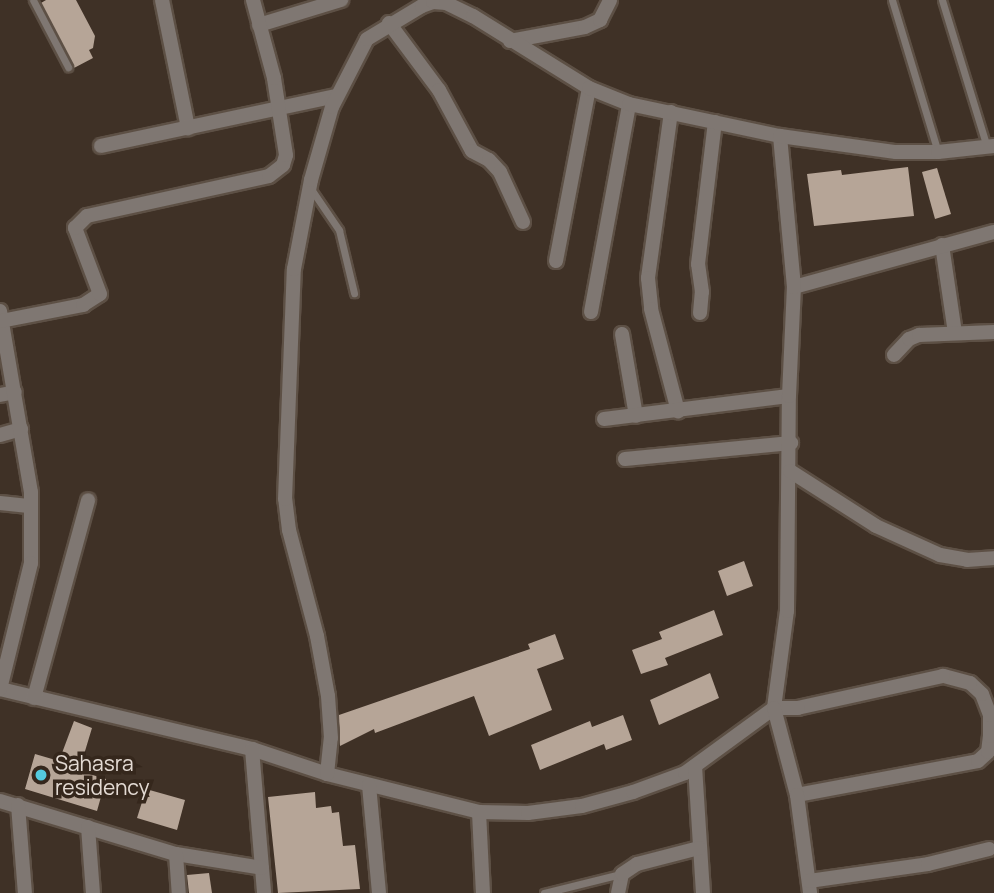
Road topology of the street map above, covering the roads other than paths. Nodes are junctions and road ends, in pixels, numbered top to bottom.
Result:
1 (33, 0) edge
2 (162, 0) edge
3 (253, 0) edge
4 (341, 0) edge
5 (610, 0) edge
6 (892, 0) edge
7 (942, 0) edge
8 (433, 1) edge
9 (458, 4) edge
10 (389, 23) junction
11 (259, 25) junction
12 (510, 41) junction
13 (68, 67) dead end
14 (589, 88) junction
15 (337, 96) junction
16 (629, 104) junction
17 (279, 109) junction
18 (671, 112) junction
19 (715, 122) junction
20 (188, 128) junction
21 (780, 136) junction
22 (101, 146) dead end
23 (990, 147) edge
24 (938, 152) junction
25 (309, 187) junction
26 (523, 222) dead end
27 (994, 232) edge
28 (942, 245) junction
29 (556, 261) dead end
30 (794, 287) junction
31 (354, 293) dead end
32 (591, 312) dead end
33 (700, 313) dead end
34 (1, 316) edge
35 (994, 332) edge
36 (956, 333) junction
37 (622, 334) dead end
38 (4, 352) edge
39 (894, 355) dead end
40 (7, 394) edge
41 (789, 396) junction
42 (678, 411) junction
43 (636, 416) junction
44 (604, 419) dead end
45 (21, 429) junction
46 (0, 435) edge
47 (791, 443) junction
48 (625, 459) dead end
49 (790, 471) junction
50 (88, 500) dead end
51 (0, 503) edge
52 (31, 506) junction
53 (994, 558) edge
54 (0, 689) edge
55 (34, 698) junction
56 (774, 708) junction
57 (252, 749) junction
58 (695, 766) junction
59 (327, 774) junction
60 (369, 785) junction
61 (797, 795) junction
62 (0, 801) edge
63 (18, 805) junction
64 (479, 812) junction
65 (88, 827) junction
66 (699, 848) junction
67 (989, 849) dead end
68 (176, 854) junction
69 (262, 868) junction
70 (622, 874) junction
71 (810, 887) edge
72 (25, 893) edge
73 (93, 893) edge
74 (179, 893) edge
75 (264, 893) edge
76 (379, 893) edge
77 (483, 893) edge
78 (544, 893) edge
79 (618, 893) edge
80 (703, 893) edge

1 - 13 lane
2 - 20 street
3 - 11 street
4 - 11 street
5 - 12 street
6 - 24 lane
7 - 23 lane
8 - 9 street
8 - 10 street
9 - 12 street
10 - 15 street
10 - 26 street
11 - 17 street
12 - 14 street
14 - 16 street
14 - 29 street
15 - 17 street
15 - 25 street
16 - 18 street
16 - 32 street
17 - 20 street
17 - 34 street
18 - 19 street
18 - 42 street
19 - 21 street
19 - 33 street
20 - 22 street
21 - 24 street
21 - 30 street
23 - 24 street
25 - 31 lane
25 - 59 street
27 - 28 street
28 - 30 street
28 - 36 street
30 - 41 street
34 - 38 street
35 - 36 street
36 - 39 street
37 - 43 street
38 - 40 street
40 - 45 street
41 - 42 street
41 - 47 street
42 - 43 street
43 - 44 street
45 - 46 street
45 - 52 street
47 - 48 street
47 - 49 street
49 - 53 street
49 - 56 street
50 - 55 street
51 - 52 street
52 - 54 street
54 - 55 street
55 - 57 street
56 - 58 street
56 - 61 street
56 - 61 street
57 - 59 street
57 - 69 street
58 - 64 street
58 - 66 street
59 - 60 street
60 - 64 street
60 - 76 street
61 - 71 street
62 - 63 street
63 - 65 street
63 - 72 street
64 - 77 street
65 - 68 street
65 - 73 street
66 - 70 street
66 - 80 street
67 - 71 street
68 - 69 street
68 - 74 street
69 - 75 street
70 - 78 lane
70 - 79 street

